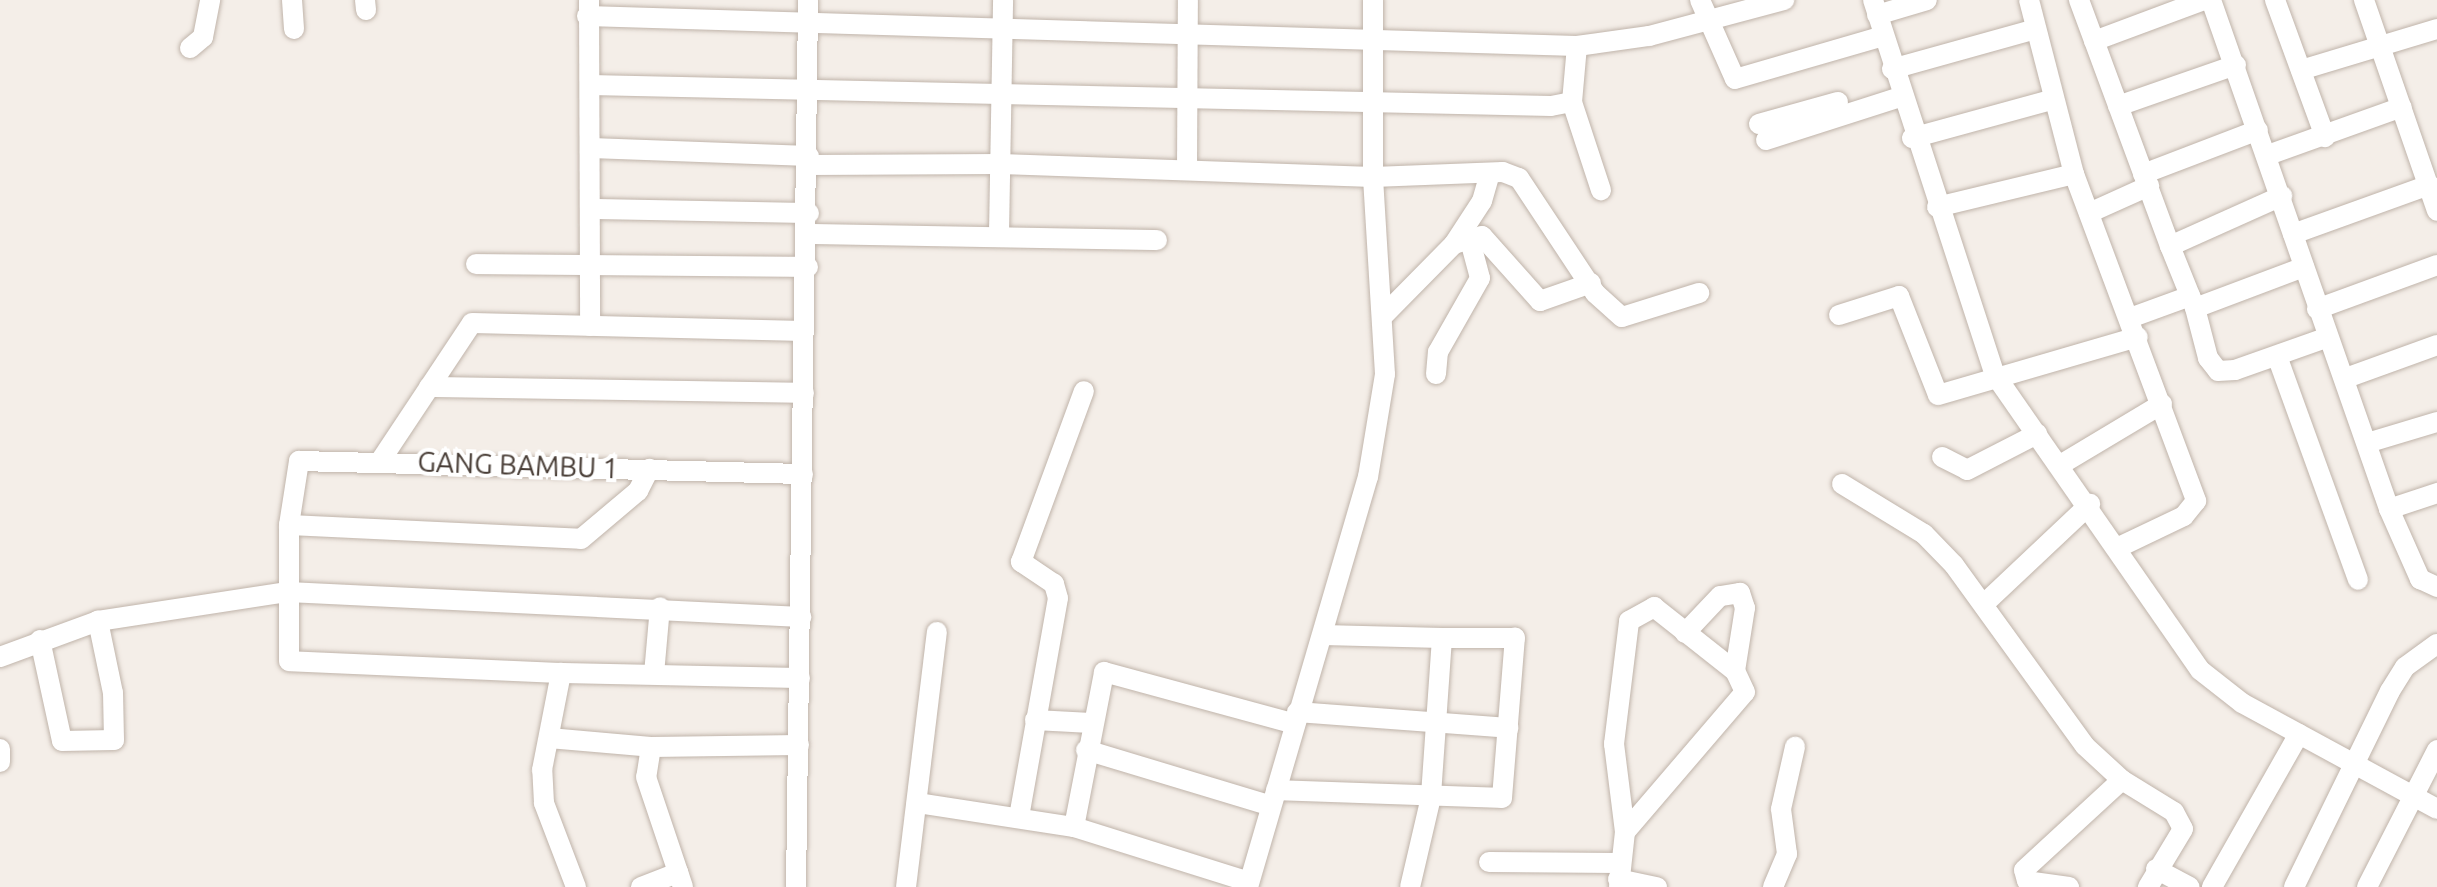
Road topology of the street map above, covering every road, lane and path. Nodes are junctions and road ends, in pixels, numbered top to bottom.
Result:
1 (210, 0) edge
2 (292, 0) edge
3 (1003, 0) edge
4 (1188, 0) edge
5 (1373, 0) edge
6 (1700, 0) edge
7 (1784, 0) edge
8 (1927, 0) edge
9 (2030, 0) edge
10 (2079, 0) edge
11 (2207, 0) edge
12 (2276, 0) edge
13 (2364, 0) edge
14 (588, 8) edge
15 (808, 10) edge
16 (1878, 17) edge
17 (1709, 20) junction
18 (1002, 25) junction
19 (294, 28) dead end
20 (2437, 29) edge
21 (2033, 30) junction
22 (1188, 32) junction
23 (2094, 40) junction
24 (1374, 42) junction
25 (1577, 46) junction
26 (2381, 46) junction
27 (190, 48) dead end
28 (2236, 65) junction
29 (1892, 68) junction
30 (2301, 70) junction
31 (590, 85) junction
32 (809, 90) junction
33 (1002, 92) junction
34 (1900, 97) junction
35 (1186, 98) junction
36 (2051, 100) junction
37 (1572, 102) junction
38 (1372, 106) junction
39 (2118, 106) junction
40 (2402, 107) junction
41 (2258, 130) junction
42 (1763, 132) dead end
43 (2324, 137) junction
44 (1912, 138) junction
45 (591, 148) junction
46 (2268, 154) junction
47 (809, 161) junction
48 (1000, 164) junction
49 (1187, 170) junction
50 (2074, 174) junction
51 (1373, 177) junction
52 (1490, 177) junction
53 (2146, 180) junction
54 (2428, 184) junction
55 (1602, 190) dead end
56 (2282, 196) junction
57 (1482, 201) junction
58 (1937, 207) junction
59 (594, 209) junction
60 (2089, 212) junction
61 (2437, 212) edge
62 (809, 224) junction
63 (1000, 234) junction
64 (2294, 234) junction
65 (1468, 239) junction
66 (1157, 240) dead end
67 (2170, 246) junction
68 (1500, 258) junction
69 (476, 264) dead end
70 (594, 265) junction
71 (2437, 265) edge
72 (808, 267) junction
73 (2304, 267) junction
74 (1480, 278) junction
75 (1592, 283) junction
76 (1699, 292) dead end
77 (2192, 302) junction
78 (2317, 310) junction
79 (1384, 315) junction
80 (1839, 315) dead end
81 (590, 326) junction
82 (2134, 327) junction
83 (804, 331) junction
84 (2328, 337) junction
85 (2437, 345) edge
86 (2277, 356) junction
87 (1436, 374) dead end
88 (1995, 375) junction
89 (2346, 378) junction
90 (429, 387) junction
91 (1084, 391) dead end
92 (804, 393) junction
93 (2162, 404) junction
94 (2437, 422) edge
95 (2037, 434) junction
96 (2367, 443) junction
97 (1942, 456) dead end
98 (380, 460) junction
99 (2060, 465) junction
100 (650, 469) junction
101 (803, 474) junction
102 (1842, 484) dead end
103 (2437, 493) edge
104 (2090, 504) junction
105 (2388, 510) junction
106 (289, 525) junction
107 (2117, 548) junction
108 (2431, 579) edge
109 (2358, 580) dead end
110 (288, 592) junction
111 (1984, 604) junction
112 (660, 608) junction
113 (801, 617) junction
114 (98, 620) junction
115 (937, 632) dead end
116 (1685, 633) junction
117 (1324, 635) junction
118 (1442, 638) junction
119 (40, 640) junction
120 (2437, 644) edge
121 (0, 657) edge
122 (1736, 671) junction
123 (561, 673) junction
124 (654, 674) junction
125 (800, 678) junction
126 (1295, 718) junction
127 (1036, 720) junction
128 (1090, 723) junction
129 (1438, 723) junction
130 (1508, 728) junction
131 (2299, 734) junction
132 (549, 738) junction
133 (799, 745) junction
134 (1795, 746) dead end
135 (652, 747) junction
136 (0, 749) edge
137 (1086, 750) junction
138 (2437, 750) edge
139 (0, 762) edge
140 (2357, 765) junction
141 (2122, 780) junction
142 (1431, 796) junction
143 (2415, 797) junction
144 (1274, 798) junction
145 (918, 803) junction
146 (2437, 809) edge
147 (1019, 817) junction
148 (1074, 827) junction
149 (1625, 832) junction
150 (1489, 862) dead end
151 (1618, 876) edge
152 (2152, 878) edge
153 (680, 880) edge
154 (1248, 884) edge
155 (576, 887) edge
156 (641, 887) edge
157 (796, 887) edge
158 (906, 887) edge
159 (1410, 887) edge
160 (1657, 887) edge
161 (1773, 887) edge
162 (2069, 887) edge
163 (2190, 887) edge
164 (2212, 887) edge
165 (2294, 887) edge
166 (2367, 887) edge

1 - 27 street
2 - 19 street
3 - 18 street
4 - 22 street
5 - 24 street
6 - 17 street
7 - 17 street
8 - 16 street
9 - 21 street
10 - 23 street
11 - 23 street
11 - 28 street
12 - 30 street
13 - 26 street
14 - 15 street
14 - 31 street
15 - 18 street
15 - 32 street
16 - 17 street
16 - 29 street
17 - 25 street
18 - 22 street
18 - 33 street
20 - 26 street
21 - 29 street
21 - 36 street
22 - 24 street
22 - 35 street
23 - 39 street
24 - 25 street
24 - 38 street
25 - 37 street
26 - 30 street
26 - 40 street
28 - 39 street
28 - 41 street
29 - 34 street
30 - 43 street
31 - 32 street
31 - 45 street
32 - 33 street
32 - 47 street
33 - 35 street
33 - 48 street
34 - 42 street
34 - 44 street
35 - 38 street
35 - 49 street
36 - 44 street
36 - 50 street
37 - 38 street
37 - 55 street
38 - 51 street
39 - 53 street
40 - 43 street
40 - 54 street
41 - 46 street
41 - 53 street
43 - 46 street
44 - 58 street
45 - 47 street
45 - 59 street
46 - 56 street
47 - 48 street
47 - 62 street
48 - 49 street
48 - 63 street
49 - 51 street
50 - 58 street
50 - 60 street
51 - 52 street
51 - 79 street
52 - 57 street
52 - 75 street
53 - 60 street
53 - 67 street
54 - 61 street
54 - 64 street
56 - 64 street
56 - 67 street
57 - 65 street
57 - 65 street
58 - 88 street
59 - 62 street
59 - 70 street
60 - 82 street
62 - 63 street
62 - 72 street
63 - 66 street
64 - 73 street
65 - 68 street
65 - 74 street
65 - 79 street
67 - 77 street
68 - 74 street
68 - 75 street
69 - 70 street
70 - 72 street
70 - 81 street
71 - 78 street
72 - 83 street
73 - 77 street
73 - 78 street
74 - 87 street
75 - 76 street
77 - 82 street
77 - 86 street
78 - 84 street
79 - 117 street
80 - 88 street
81 - 83 street
81 - 90 street
82 - 88 street
82 - 93 street
83 - 92 street
84 - 86 street
84 - 89 street
85 - 89 street
86 - 109 street
88 - 95 street
89 - 96 street
90 - 92 street
90 - 98 street
91 - 127 street
92 - 101 street
93 - 99 street
93 - 107 street
94 - 96 street
95 - 97 street
95 - 99 street
96 - 105 street
98 - 100 street, GANG BAMBU 1
98 - 106 street, GANG BAMBU 1
99 - 104 street
100 - 101 street, GANG BAMBU 1
100 - 106 street
101 - 113 street
102 - 111 street
103 - 105 street
104 - 107 street
104 - 111 street
105 - 108 street
106 - 110 street
107 - 131 street
110 - 112 street
110 - 114 street
110 - 123 street
111 - 141 street
112 - 113 street
112 - 124 street
113 - 125 street
114 - 119 street
114 - 119 street
115 - 145 street
116 - 122 street
116 - 122 street
116 - 149 street
117 - 118 street
117 - 126 street
118 - 129 street
118 - 130 street
119 - 121 street
120 - 140 street
122 - 149 street
123 - 124 street
123 - 132 street
124 - 125 street
125 - 133 street
126 - 128 street
126 - 129 street
126 - 144 street
127 - 128 street
127 - 147 street
128 - 137 street
129 - 130 street
129 - 142 street
130 - 142 street
131 - 140 street
131 - 164 street
132 - 135 street
132 - 155 street
133 - 135 street
133 - 157 street
134 - 161 street
135 - 153 street
136 - 139 street
137 - 144 street
137 - 148 street
138 - 143 street
140 - 143 street
140 - 165 street
141 - 152 street
141 - 162 street
142 - 144 street
142 - 159 street
143 - 146 street
143 - 166 street
144 - 154 street
145 - 147 street
145 - 158 street
147 - 148 street
148 - 154 street
149 - 151 street
150 - 151 street
151 - 160 street
152 - 163 street
153 - 156 street

